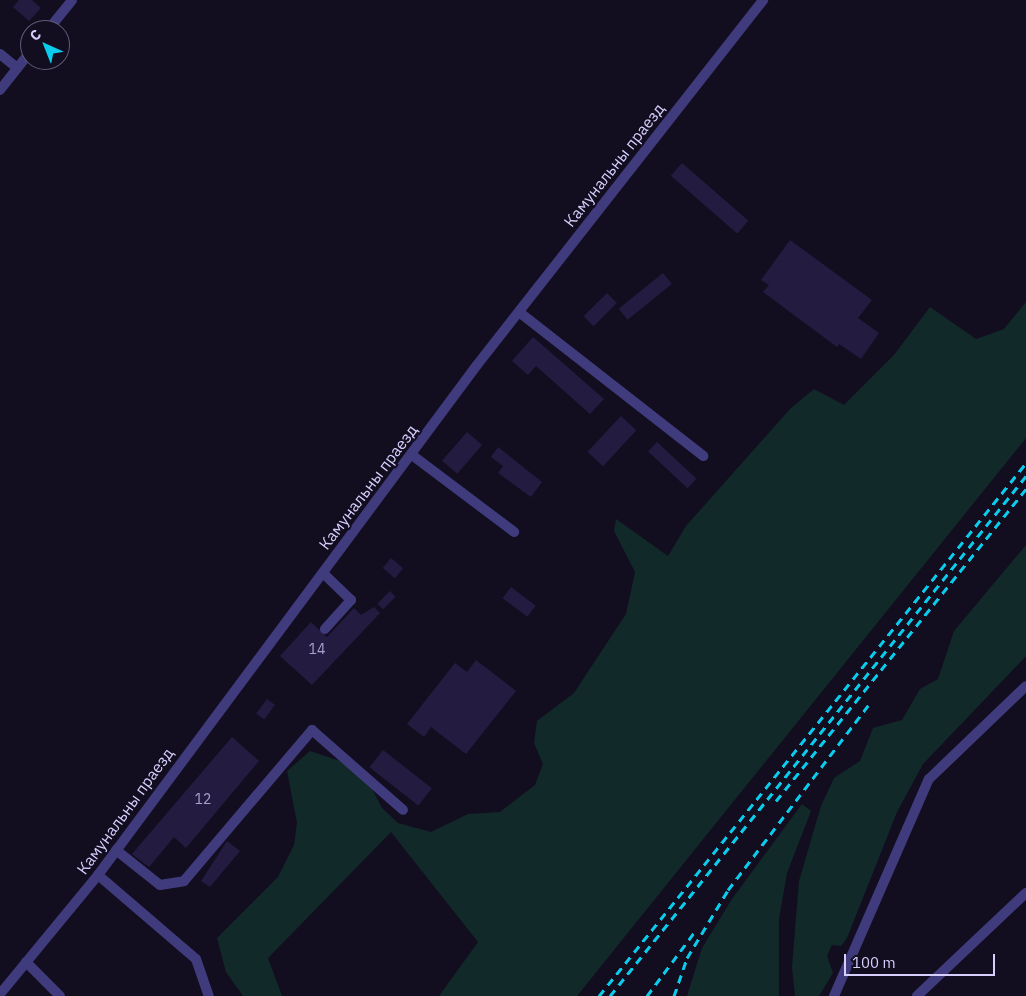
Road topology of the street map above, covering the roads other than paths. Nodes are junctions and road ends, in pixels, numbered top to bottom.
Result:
1 (72, 0) edge
2 (763, 0) edge
3 (56, 20) edge
4 (0, 54) edge
5 (20, 64) edge
6 (17, 68) junction
7 (0, 90) edge
8 (519, 312) junction
9 (412, 455) junction
10 (703, 456) dead end
11 (514, 532) dead end
12 (323, 573) junction
13 (325, 629) dead end
14 (1026, 686) edge
15 (403, 810) dead end
16 (116, 850) junction
17 (98, 875) junction
18 (1026, 893) edge
19 (26, 962) junction
20 (0, 994) edge
21 (60, 996) edge
22 (209, 996) edge
23 (834, 996) edge
24 (917, 996) edge

1 - 3 street
2 - 8 street, Камунальны праезд
4 - 6 street
5 - 6 street
6 - 7 street
8 - 9 street, Камунальны праезд
8 - 10 street
9 - 11 street
9 - 12 street, Камунальны праезд
12 - 13 street
12 - 16 street, Камунальны праезд
14 - 23 street
15 - 16 street
16 - 17 street, Камунальны праезд
17 - 19 street, Камунальны праезд
17 - 22 street
18 - 24 street
19 - 20 street, Камунальны праезд
19 - 21 street

